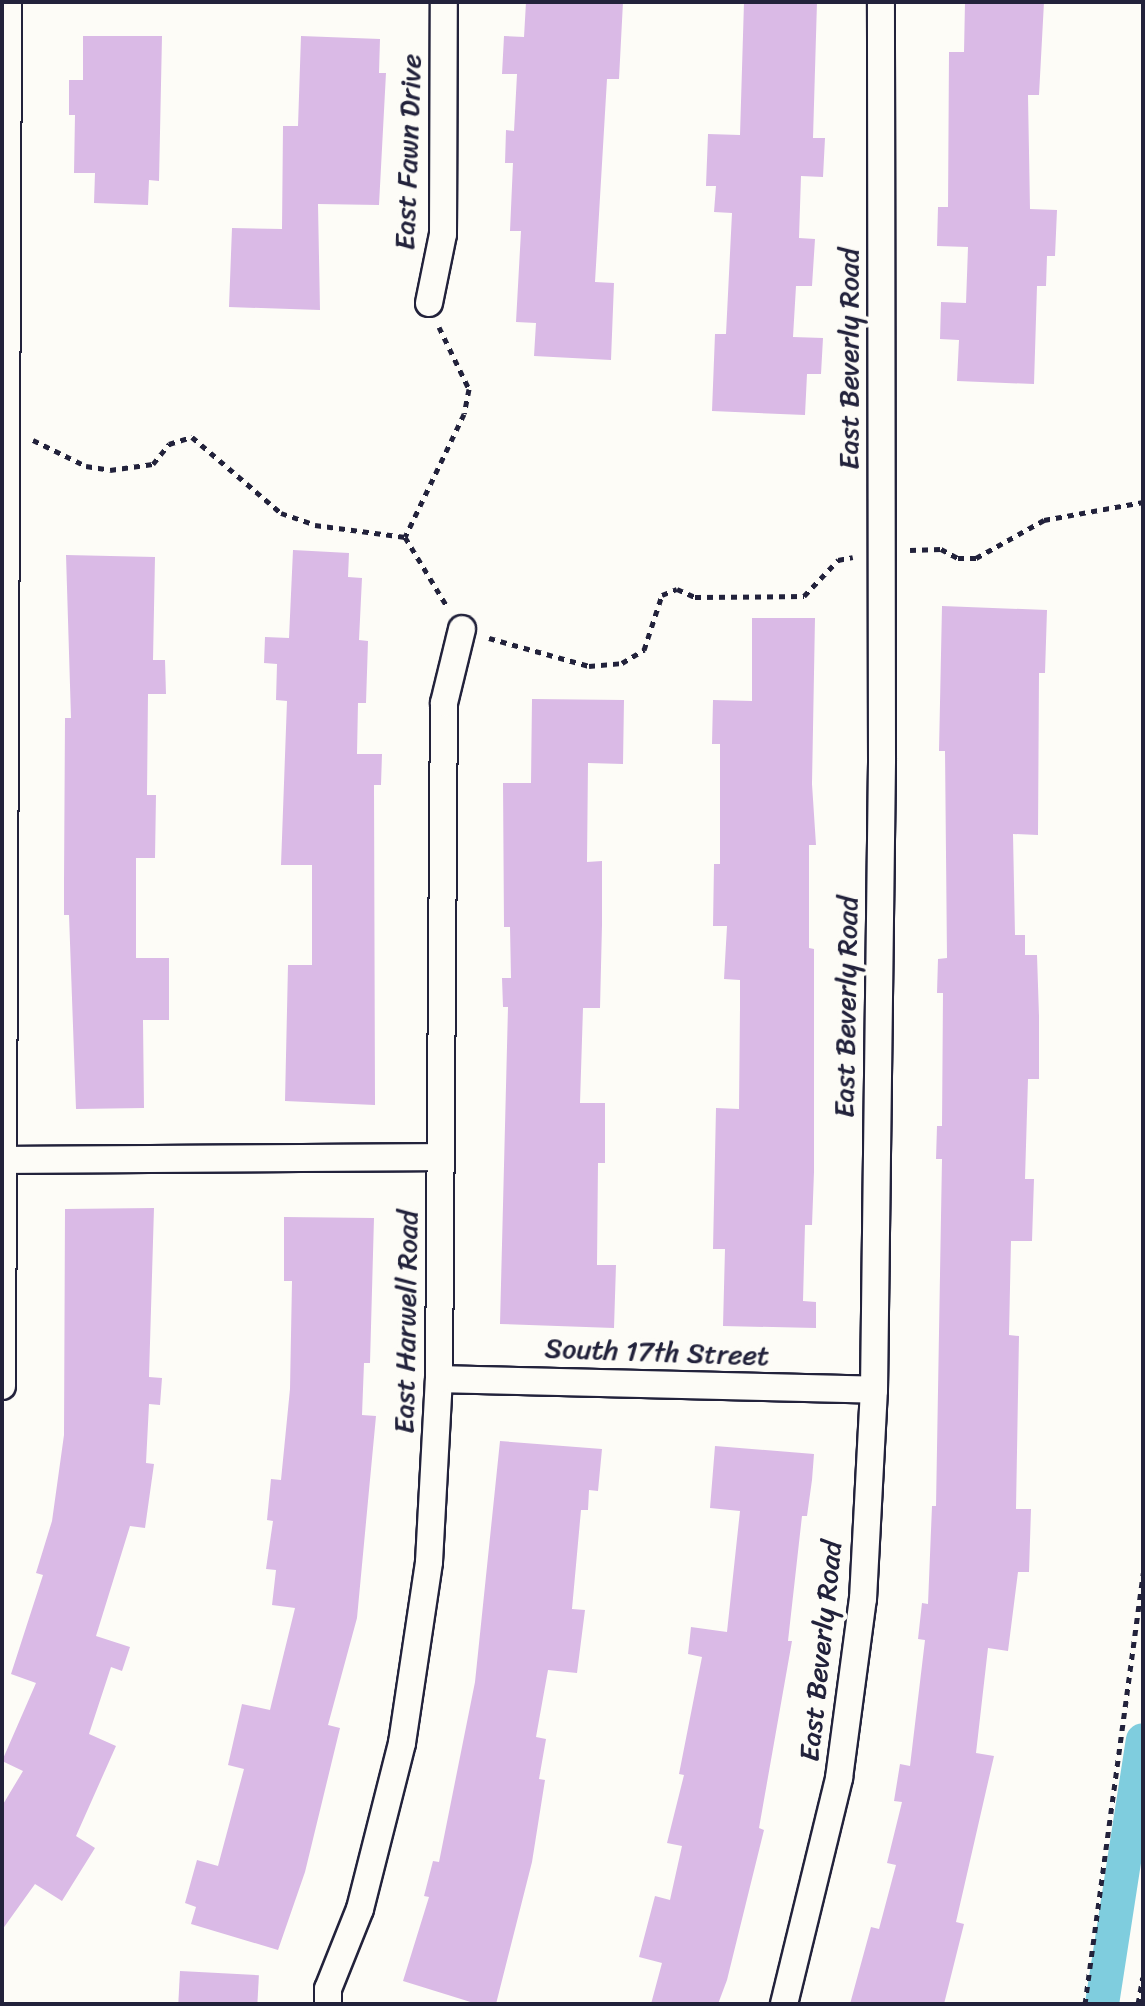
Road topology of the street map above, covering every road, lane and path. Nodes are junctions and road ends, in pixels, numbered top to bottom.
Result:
1 (8, 2) edge
2 (444, 2) edge
3 (881, 2) edge
4 (429, 303) joint
5 (5, 430) junction
6 (1143, 502) edge
7 (405, 537) junction
8 (881, 550) junction
9 (462, 629) junction
10 (3, 751) edge
11 (440, 1157) junction
12 (6, 1160) junction
13 (439, 1379) junction
14 (2, 1386) edge
15 (874, 1390) junction
16 (1143, 1573) edge
17 (1143, 1977) edge
18 (328, 2004) edge
19 (784, 2004) edge
20 (1085, 2004) edge
21 (1138, 2004) edge

1 - 5 street
2 - 4 street, East Fawn Drive
3 - 8 street, East Beverly Road
4 - 7 path
5 - 7 path
5 - 10 street
6 - 8 path
7 - 9 path
8 - 9 path
8 - 15 street, East Beverly Road
9 - 11 street, East Harwell Road
10 - 12 street
11 - 12 street
11 - 13 street, East Harwell Road
12 - 14 street
13 - 15 street, South 17th Street
13 - 18 street, East Harwell Road
15 - 19 street, East Beverly Road
16 - 20 path
17 - 21 path

